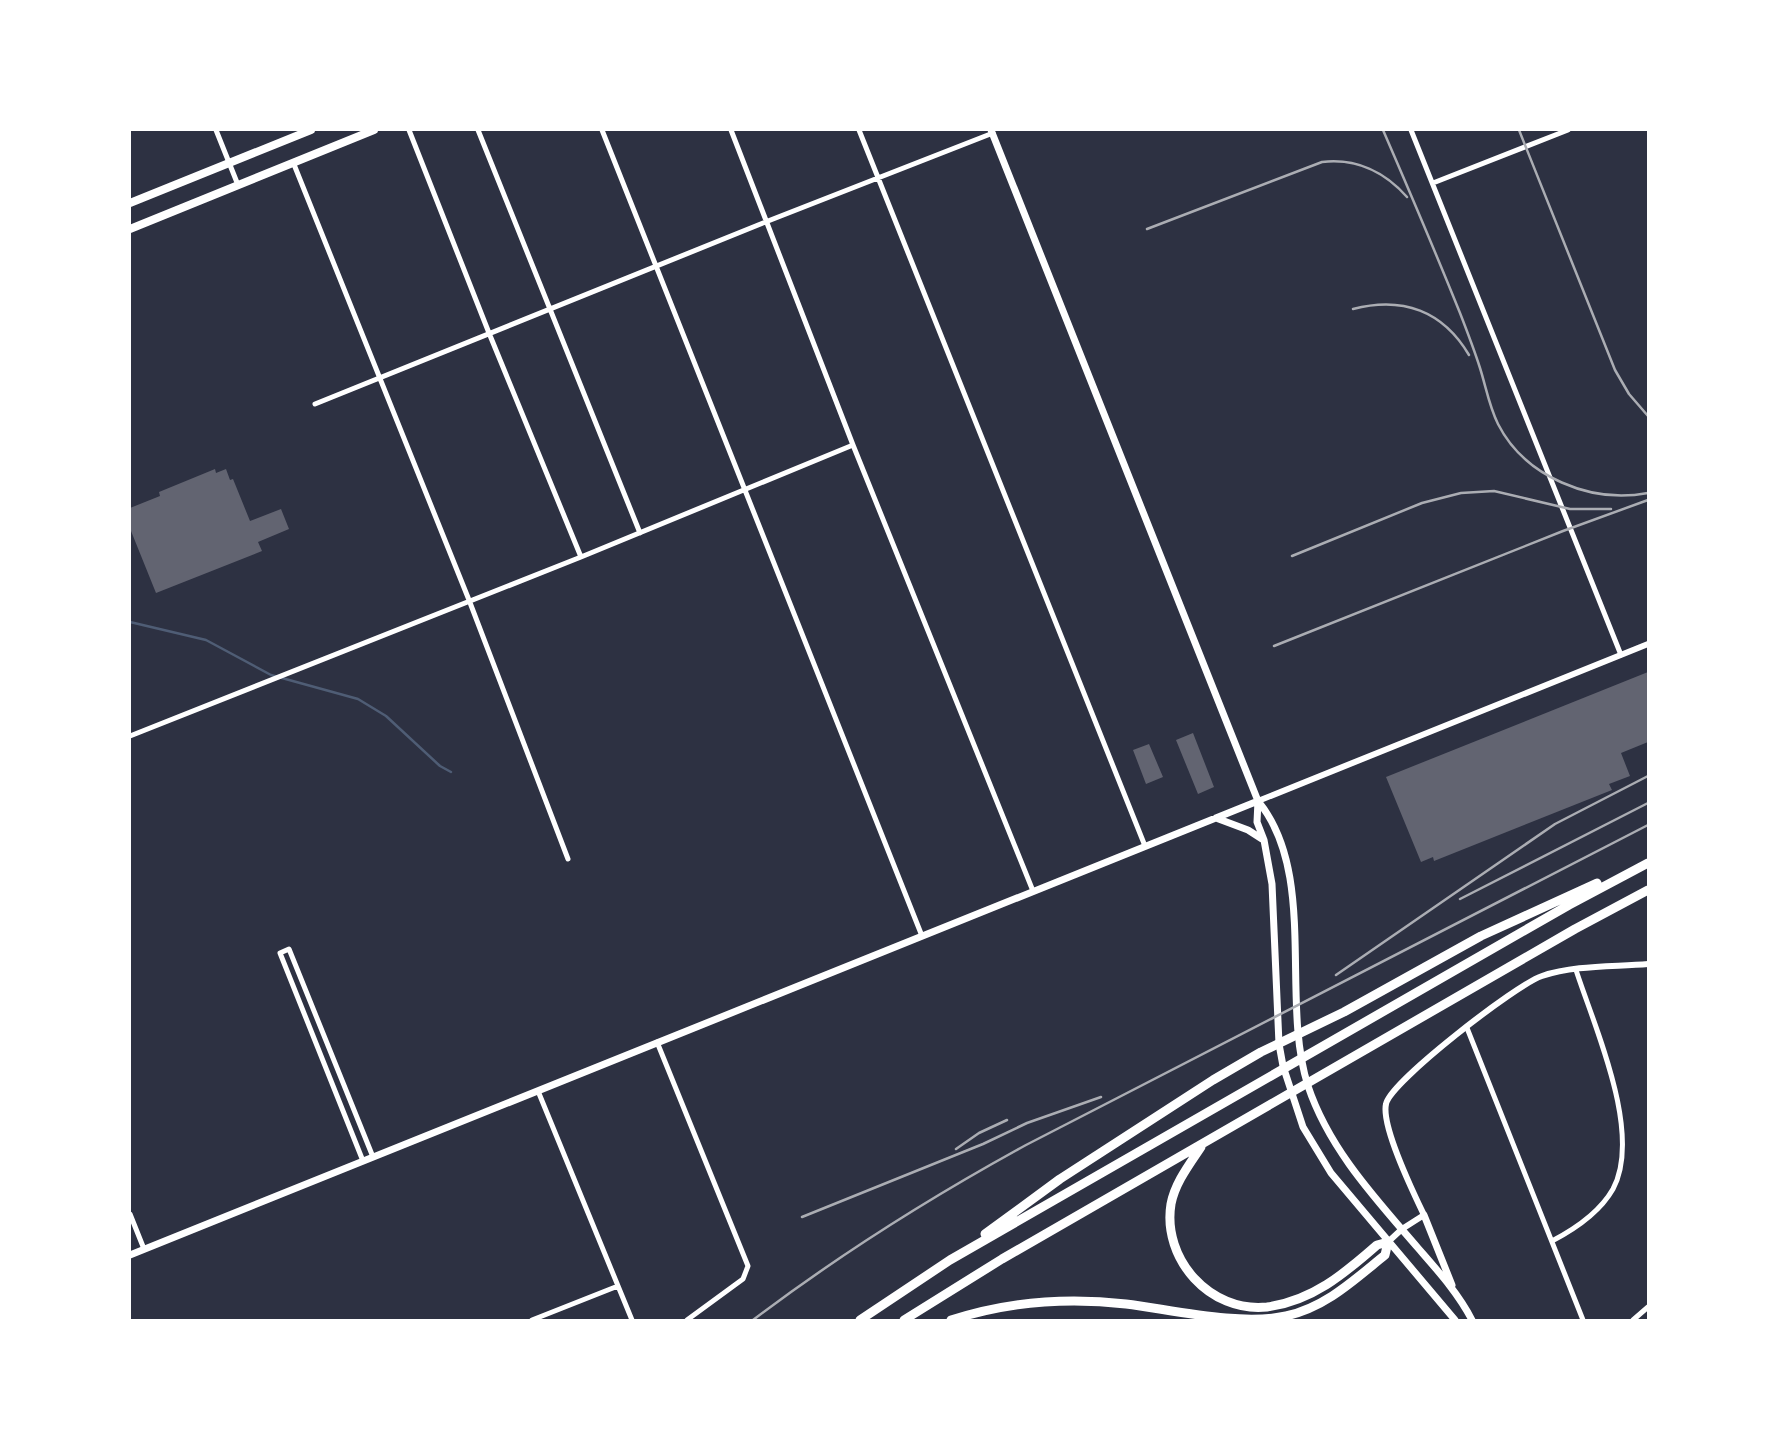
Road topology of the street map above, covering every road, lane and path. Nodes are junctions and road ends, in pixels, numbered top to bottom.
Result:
1 (216, 130) edge
2 (311, 130) edge
3 (343, 130) edge
4 (374, 130) edge
5 (409, 130) edge
6 (478, 130) edge
7 (602, 130) edge
8 (731, 130) edge
9 (859, 130) edge
10 (1411, 130) edge
11 (1568, 130) edge
12 (992, 131) edge
13 (347, 141) junction
14 (293, 162) junction
15 (229, 163) junction
16 (878, 179) junction
17 (1433, 183) junction
18 (238, 185) junction
19 (130, 203) edge
20 (768, 221) junction
21 (130, 229) edge
22 (657, 267) junction
23 (549, 309) junction
24 (489, 333) junction
25 (380, 377) junction
26 (315, 404) dead end
27 (853, 445) junction
28 (744, 489) junction
29 (639, 533) junction
30 (581, 557) junction
31 (469, 600) junction
32 (1648, 644) edge
33 (1621, 655) junction
34 (130, 736) edge
35 (1258, 801) junction
36 (1215, 818) junction
37 (1264, 840) junction
38 (1145, 846) junction
39 (568, 859) dead end
40 (1648, 862) edge
41 (1648, 890) edge
42 (1033, 891) junction
43 (922, 936) junction
44 (1648, 964) edge
45 (1576, 970) junction
46 (1467, 1028) junction
47 (1299, 1034) junction
48 (657, 1042) junction
49 (1279, 1044) junction
50 (537, 1091) junction
51 (1204, 1143) junction
52 (373, 1157) junction
53 (363, 1161) junction
54 (130, 1214) edge
55 (1424, 1215) junction
56 (1402, 1229) junction
57 (1552, 1241) junction
58 (1388, 1242) junction
59 (144, 1249) junction
60 (130, 1255) edge
61 (950, 1260) junction
62 (618, 1286) junction
63 (1455, 1292) junction
64 (1648, 1307) edge
65 (532, 1321) edge
66 (632, 1321) edge
67 (687, 1321) edge
68 (860, 1321) edge
69 (904, 1321) edge
70 (951, 1321) edge
71 (1455, 1321) edge
72 (1472, 1321) edge
73 (1583, 1321) edge
74 (1633, 1321) edge

1 - 15 street
2 - 15 main road
3 - 13 main road
4 - 13 main road
5 - 24 street
6 - 23 street
7 - 22 street
8 - 20 street
9 - 16 street
10 - 17 street
11 - 17 street
12 - 16 street
12 - 35 main road
13 - 14 main road
14 - 18 main road
14 - 25 street
15 - 18 street
15 - 19 main road
16 - 20 street
16 - 38 street
17 - 33 street
18 - 21 main road
20 - 22 street
20 - 27 street
22 - 23 street
22 - 28 street
23 - 24 street
23 - 29 street
24 - 25 street
24 - 30 street
25 - 26 street
25 - 31 street
27 - 28 street
27 - 42 street
28 - 29 street
28 - 43 street
29 - 30 street
30 - 31 street
31 - 34 street
31 - 39 street
32 - 33 street
33 - 35 street
35 - 36 main road
35 - 37 main road
35 - 47 main road
36 - 37 main road
36 - 38 main road
37 - 49 main road
38 - 42 main road
40 - 47 highway
40 - 61 highway
41 - 51 highway
42 - 43 main road
43 - 48 main road
44 - 45 street
45 - 46 street
45 - 57 street
46 - 55 street
46 - 57 street
47 - 49 highway
47 - 56 main road
48 - 50 main road
48 - 67 street
49 - 58 main road
49 - 61 highway
50 - 52 main road
50 - 62 street
51 - 58 highway
51 - 69 highway
52 - 53 main road
52 - 53 street
53 - 59 main road
54 - 59 street
55 - 56 street
55 - 63 main road
56 - 58 street
56 - 63 main road
57 - 73 street
58 - 70 highway
58 - 71 main road
59 - 60 main road
61 - 68 highway
62 - 65 street
62 - 66 street
63 - 72 main road
64 - 74 street

